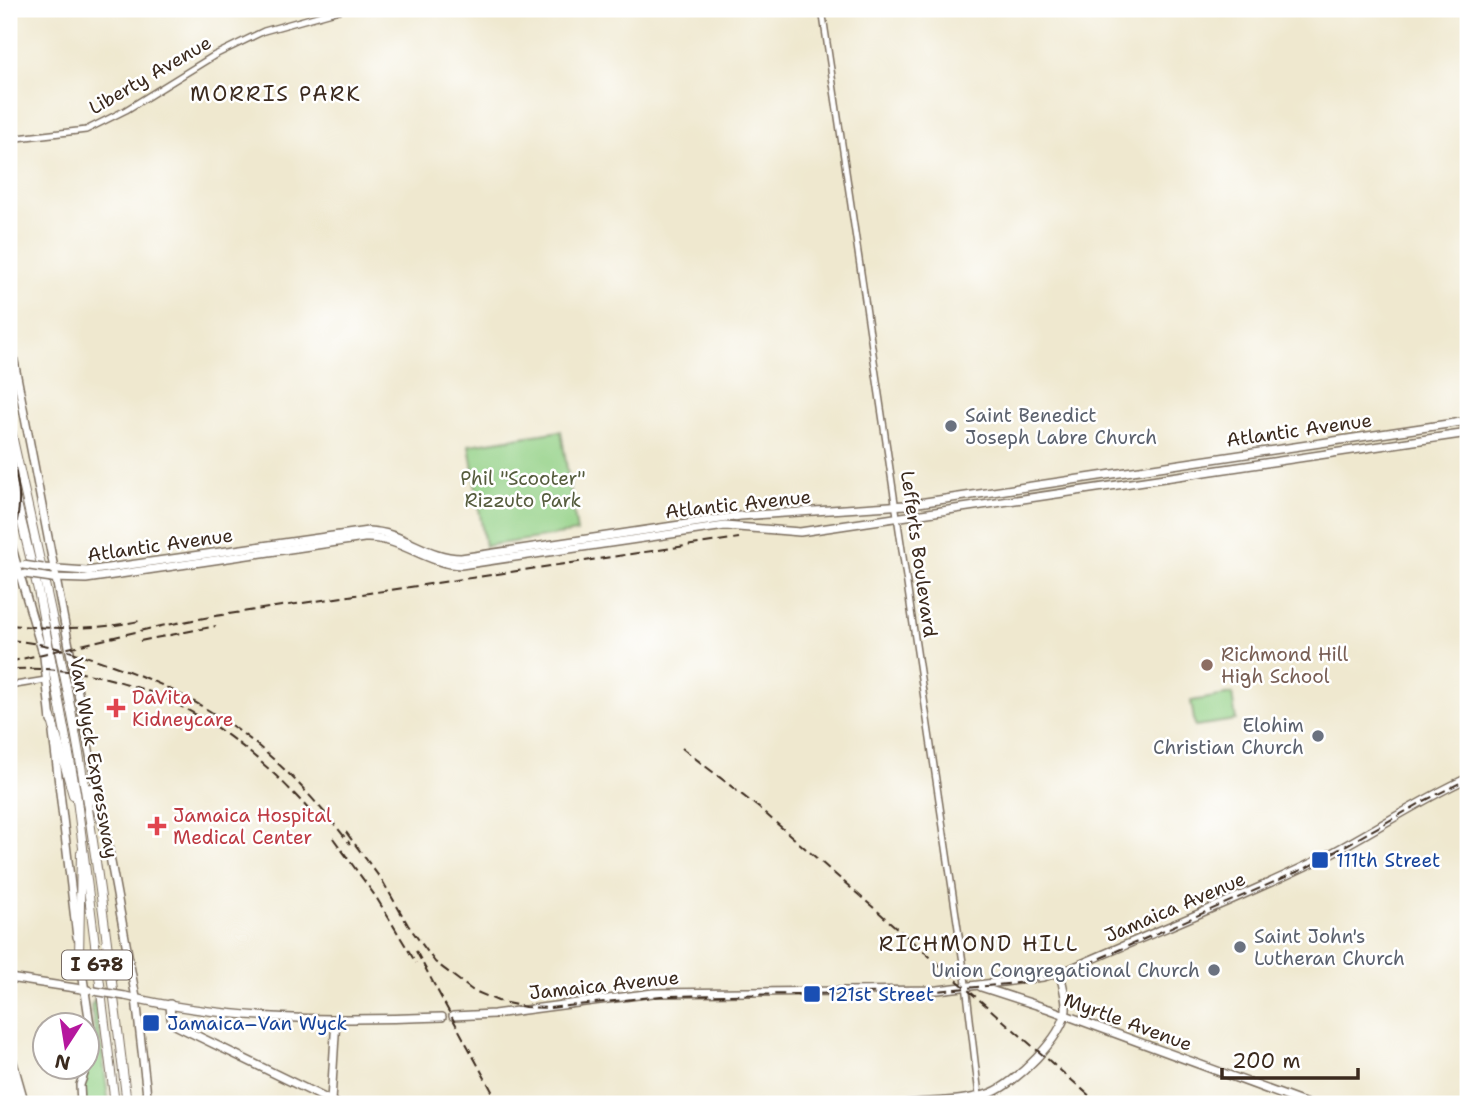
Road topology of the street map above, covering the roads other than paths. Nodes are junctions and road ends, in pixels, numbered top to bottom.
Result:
1 (343, 9) edge
2 (822, 9) edge
3 (9, 139) edge
4 (9, 335) edge
5 (9, 421) edge
6 (1468, 421) edge
7 (1468, 433) edge
8 (9, 470) edge
9 (896, 506) junction
10 (897, 518) junction
11 (9, 538) edge
12 (21, 569) junction
13 (9, 571) edge
14 (53, 574) junction
15 (46, 680) junction
16 (9, 686) edge
17 (51, 717) junction
18 (80, 761) junction
19 (1468, 778) edge
20 (79, 809) junction
21 (81, 825) junction
22 (104, 828) junction
23 (79, 956) junction
24 (1060, 973) junction
25 (9, 978) edge
26 (1004, 982) junction
27 (977, 985) junction
28 (966, 986) junction
29 (84, 989) junction
30 (1006, 995) junction
31 (136, 998) junction
32 (170, 1004) junction
33 (88, 1012) edge
34 (1064, 1015) junction
35 (453, 1016) dead end
36 (442, 1017) dead end
37 (336, 1019) junction
38 (9, 1048) edge
39 (17, 1077) junction
40 (81, 1082) edge
41 (980, 1100) edge
42 (334, 1102) edge
43 (17, 1104) edge
44 (25, 1104) edge
45 (81, 1104) edge
46 (115, 1104) edge
47 (127, 1104) edge
48 (148, 1104) edge
49 (905, 1104) edge
50 (1307, 1104) edge

1 - 3 street, Liberty Avenue
2 - 9 street, Lefferts Boulevard
4 - 14 main road, Van Wyck Expressway
5 - 18 highway, Van Wyck Expressway / I 678
6 - 9 main road, Atlantic Avenue
7 - 10 main road, Atlantic Avenue
8 - 20 highway, Van Wyck Expressway / I 678
9 - 10 street, Lefferts Boulevard
9 - 14 main road, Atlantic Avenue
10 - 14 main road, Atlantic Avenue
10 - 28 street, Lefferts Boulevard
11 - 12 main road, Van Wyck Expressway
12 - 13 main road, Atlantic Avenue
12 - 14 main road, Atlantic Avenue, bridge
12 - 15 main road, Van Wyck Expressway
14 - 22 main road, Van Wyck Expressway
15 - 16 street
15 - 17 main road, Van Wyck Expressway
17 - 20 highway
17 - 23 main road, Van Wyck Expressway
18 - 22 highway
18 - 47 highway, Van Wyck Expressway / I 678
19 - 24 main road, Jamaica Avenue
20 - 21 highway, Van Wyck Expressway / I 678
21 - 23 highway
21 - 46 highway, Van Wyck Expressway / I 678
22 - 31 main road, Van Wyck Expressway
23 - 29 main road, Van Wyck Expressway
24 - 26 main road, Jamaica Avenue
24 - 34 main road
25 - 29 main road
26 - 27 main road, Jamaica Avenue
26 - 30 main road
27 - 28 main road, Jamaica Avenue
27 - 30 main road, Myrtle Avenue
28 - 35 main road, Jamaica Avenue
28 - 41 street, Lefferts Boulevard
29 - 31 main road, bridge
29 - 33 main road
30 - 34 main road, Myrtle Avenue
31 - 32 main road
31 - 48 main road, Van Wyck Expressway
32 - 37 main road
32 - 42 main road
34 - 41 main road
34 - 50 main road, Myrtle Avenue
36 - 37 main road
37 - 42 main road
38 - 39 main road
39 - 43 main road
39 - 44 main road
40 - 45 main road
41 - 49 main road

